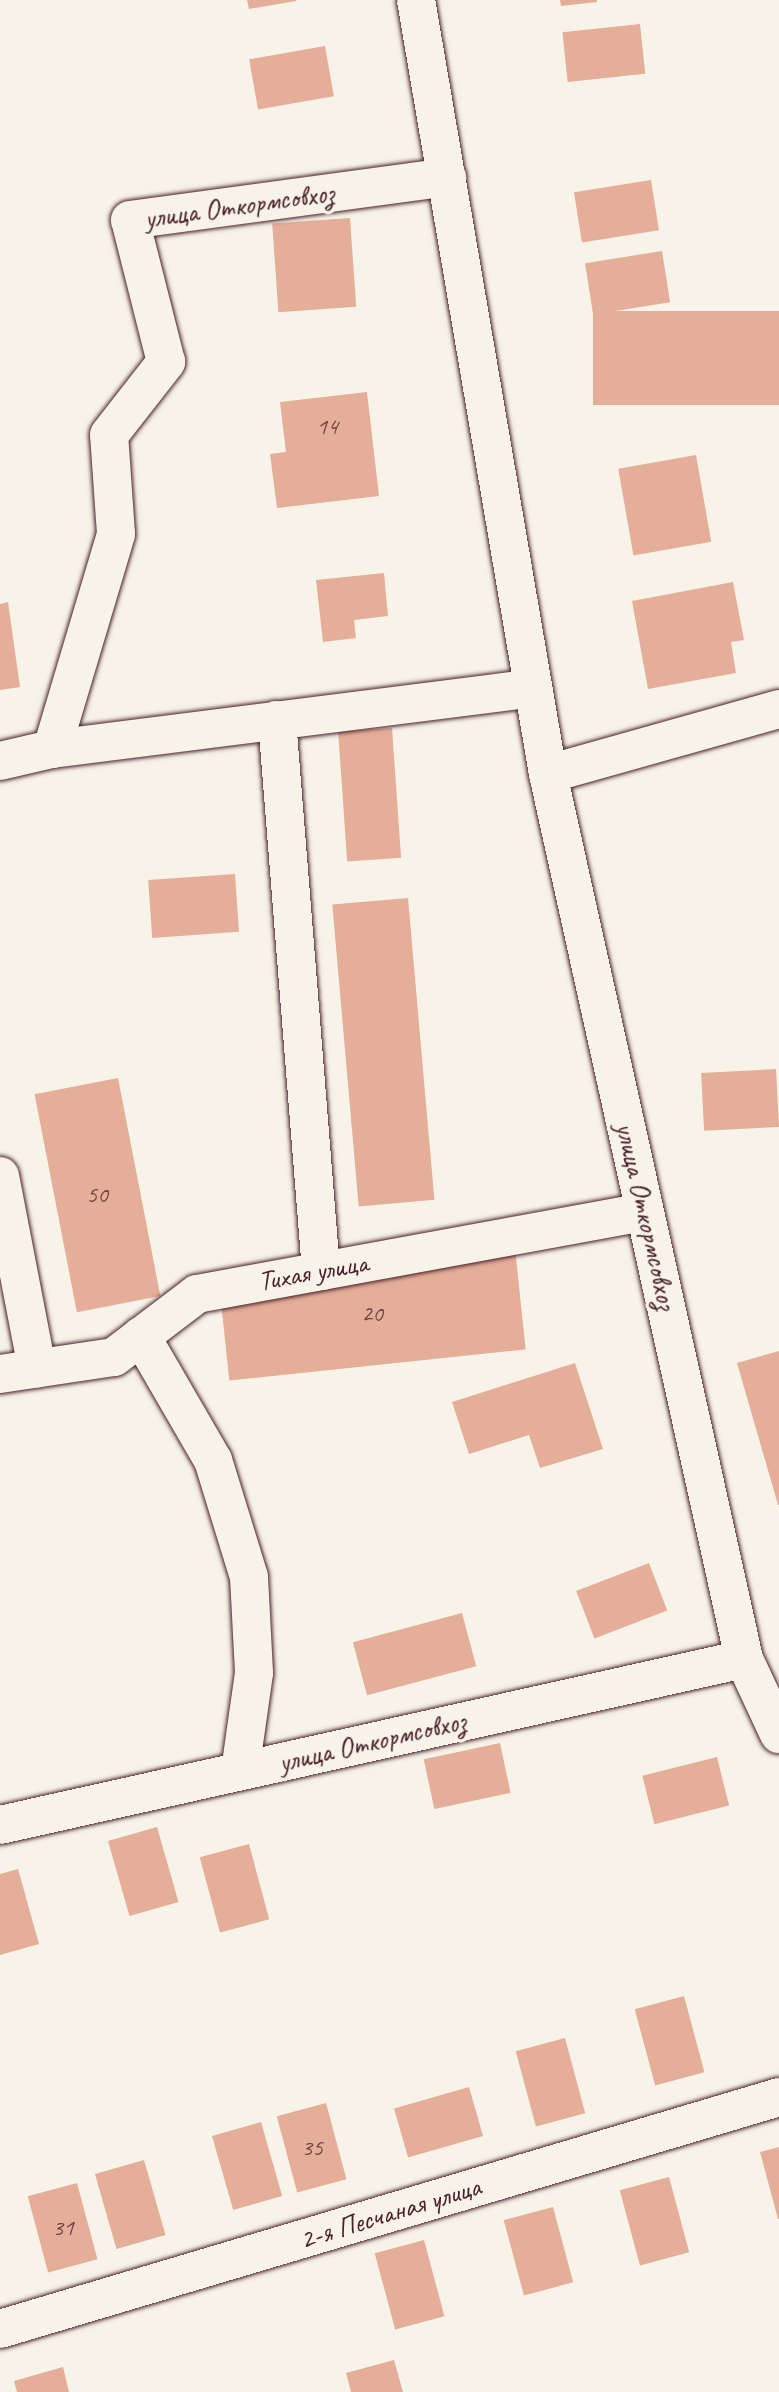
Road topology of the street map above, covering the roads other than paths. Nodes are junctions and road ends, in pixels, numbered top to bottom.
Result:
1 (416, 0) edge
2 (447, 177) junction
3 (533, 688) junction
4 (779, 709) edge
5 (277, 720) junction
6 (52, 749) junction
7 (0, 761) edge
8 (548, 774) junction
9 (0, 1176) edge
10 (645, 1212) junction
11 (321, 1271) junction
12 (141, 1336) junction
13 (37, 1368) junction
14 (0, 1374) edge
15 (744, 1659) junction
16 (779, 1734) edge
17 (240, 1771) junction
18 (0, 1825) edge
19 (779, 2097) edge
20 (0, 2329) edge

1 - 2 street, улица Откормсовхоз
2 - 3 street, улица Откормсовхоз
2 - 6 street, улица Откормсовхоз
3 - 5 street
3 - 8 street, улица Откормсовхоз
4 - 8 street
5 - 6 street
5 - 11 street
6 - 7 street
8 - 10 street, улица Откормсовхоз
9 - 13 street
10 - 11 street, Тихая улица
10 - 15 street, улица Откормсовхоз
11 - 12 street, Тихая улица
12 - 13 street, Тихая улица
12 - 17 street
13 - 14 street, Тихая улица
15 - 16 street, улица Откормсовхоз
15 - 17 street, улица Откормсовхоз
17 - 18 street, улица Откормсовхоз
19 - 20 street, 2-я Песчаная улица

